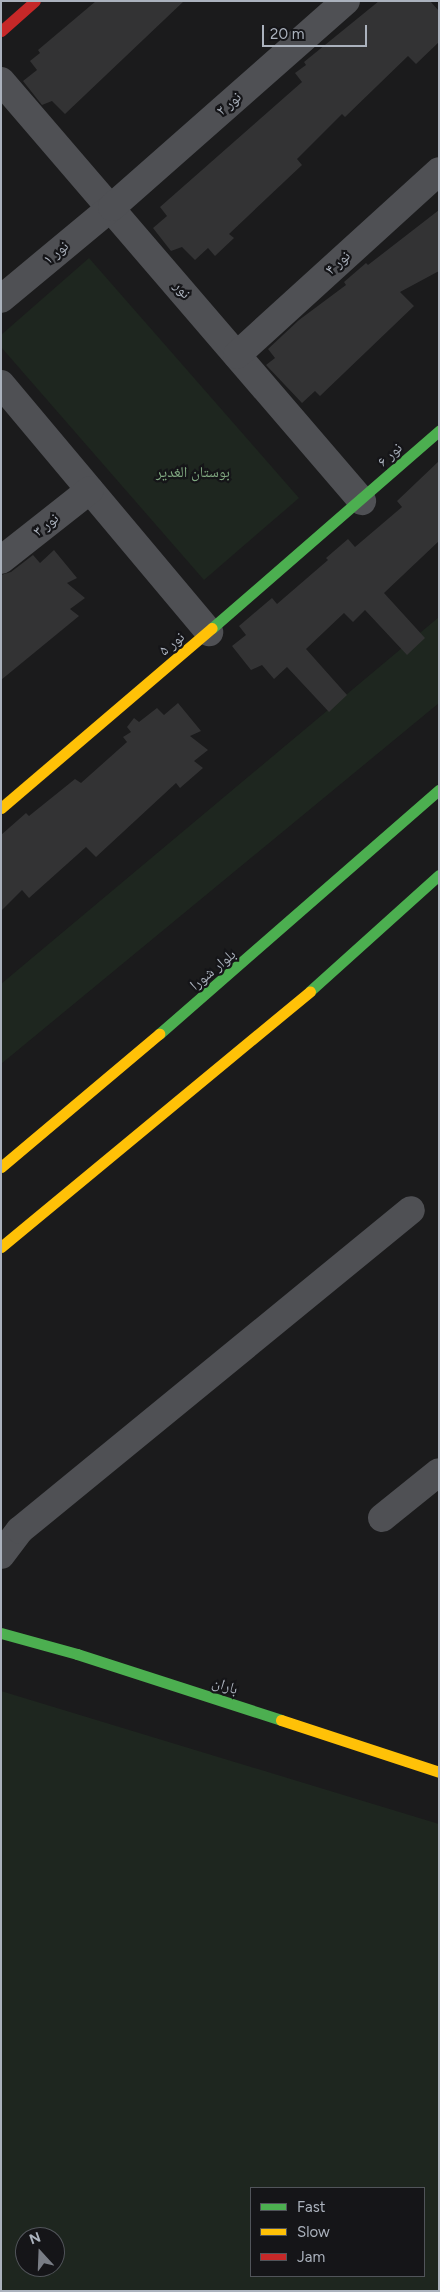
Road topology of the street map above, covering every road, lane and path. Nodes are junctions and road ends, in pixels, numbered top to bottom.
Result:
1 (35, 1) edge
2 (346, 1) edge
3 (1, 31) edge
4 (1, 80) edge
5 (439, 171) edge
6 (112, 208) junction
7 (1, 299) edge
8 (237, 355) junction
9 (1, 384) edge
10 (439, 431) edge
11 (90, 490) junction
12 (362, 502) junction
13 (1, 560) edge
14 (209, 632) junction
15 (439, 790) edge
16 (1, 808) edge
17 (439, 875) edge
18 (1, 1167) edge
19 (411, 1210) dead end
20 (1, 1247) edge
21 (439, 1472) edge
22 (382, 1518) dead end
23 (1, 1555) edge
24 (1, 1633) edge
25 (439, 1772) edge

1 - 3 main road
2 - 6 street, نور ۲
4 - 6 street, نور
5 - 8 street, نور ۴
6 - 7 street, نور ۱
6 - 8 street, نور
8 - 12 street, نور
9 - 11 street
10 - 12 main road, نور ۶
11 - 13 street, نور ۳
11 - 14 street
12 - 14 main road, نور ۵
14 - 16 main road, نور ۵
15 - 18 main road, بلوار شورا
17 - 20 main road
19 - 23 street
21 - 22 street
24 - 25 main road, باران

